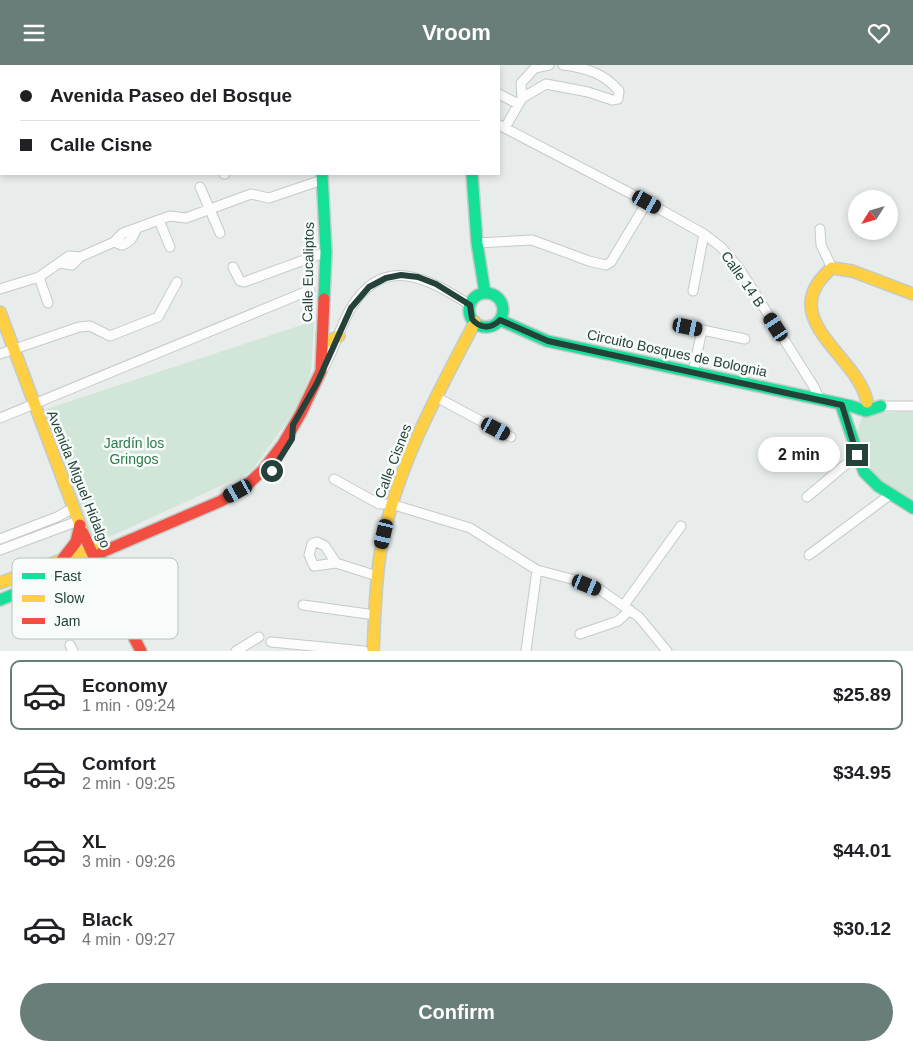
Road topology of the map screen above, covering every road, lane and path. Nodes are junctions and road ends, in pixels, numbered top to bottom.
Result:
1 (549, 65) edge
2 (563, 65) edge
3 (500, 94) edge
4 (520, 101) junction
5 (502, 126) edge
6 (472, 175) edge
7 (322, 177) edge
8 (200, 187) dead end
9 (647, 202) junction
10 (210, 209) junction
11 (159, 221) junction
12 (820, 229) dead end
13 (220, 233) dead end
14 (704, 234) junction
15 (476, 243) junction
16 (170, 247) dead end
17 (326, 252) junction
18 (233, 267) dead end
19 (832, 268) junction
20 (39, 277) junction
21 (177, 282) dead end
22 (0, 289) edge
23 (310, 290) dead end
24 (694, 291) dead end
25 (485, 293) junction
26 (913, 294) edge
27 (48, 303) dead end
28 (470, 305) junction
29 (0, 312) edge
30 (500, 320) junction
31 (475, 322) junction
32 (688, 327) dead end
33 (702, 330) junction
34 (322, 335) junction
35 (339, 336) junction
36 (745, 339) dead end
37 (13, 350) junction
38 (0, 354) edge
39 (322, 371) junction
40 (693, 372) junction
41 (436, 397) junction
42 (820, 400) junction
43 (867, 402) junction
44 (34, 405) junction
45 (846, 406) junction
46 (881, 406) junction
47 (913, 406) edge
48 (0, 418) edge
49 (293, 425) junction
50 (511, 437) dead end
51 (857, 455) junction
52 (334, 479) dead end
53 (891, 494) junction
54 (807, 497) dead end
55 (391, 504) junction
56 (73, 508) junction
57 (913, 508) edge
58 (79, 523) junction
59 (33, 526) junction
60 (681, 526) dead end
61 (37, 537) junction
62 (0, 539) edge
63 (90, 549) junction
64 (0, 550) edge
65 (809, 555) dead end
66 (99, 557) joint
67 (63, 558) edge
68 (69, 558) edge
69 (336, 563) dead end
70 (538, 570) junction
71 (377, 576) junction
72 (12, 579) edge
73 (0, 583) edge
74 (12, 586) edge
75 (0, 590) edge
76 (12, 595) edge
77 (0, 600) edge
78 (303, 605) dead end
79 (627, 608) junction
80 (375, 615) junction
81 (580, 633) dead end
82 (259, 637) dead end
83 (136, 639) edge
84 (270, 642) dead end
85 (141, 651) edge
86 (236, 651) edge
87 (364, 651) edge
88 (373, 651) edge
89 (526, 651) edge
90 (667, 651) edge

1 - 4 street
2 - 4 street
3 - 4 street
4 - 5 street
5 - 9 street, Calle 14 B
6 - 15 main road
7 - 10 street
7 - 17 main road, Calle Eucaliptos
8 - 10 street
9 - 14 street, Calle 14 B
9 - 15 street
10 - 11 street
10 - 13 street
11 - 16 street
11 - 20 street
12 - 19 street
14 - 24 street
14 - 42 street, Calle 14 B
15 - 25 main road
17 - 18 street
17 - 34 main road, Calle Eucaliptos
19 - 26 main road
19 - 43 main road
20 - 22 street
20 - 27 street
21 - 37 street
23 - 44 street
25 - 28 main road
25 - 30 main road
28 - 31 main road
28 - 35 street
29 - 37 main road, Avenida Miguel Hidalgo
30 - 31 main road
30 - 40 main road, Circuito Bosques de Bolognia
31 - 41 main road, Calle Cisnes
32 - 33 street
33 - 36 street
33 - 40 street
34 - 35 main road
34 - 39 main road, Calle Eucaliptos
35 - 39 street
37 - 38 street
37 - 44 main road, Avenida Miguel Hidalgo
39 - 49 main road
40 - 42 main road, Circuito Bosques de Bolognia
41 - 50 street
41 - 55 main road, Calle Cisnes
42 - 45 main road, Circuito Bosques de Bolognia
43 - 45 main road, Circuito Bosques de Bolognia
43 - 46 main road, Circuito Bosques de Bolognia
44 - 48 street
44 - 56 main road, Avenida Miguel Hidalgo
45 - 46 main road, Circuito Bosques de Bolognia
45 - 51 main road
46 - 47 street, Circuito Bosques de Bolognia
49 - 63 main road
49 - 66 main road
51 - 53 main road
51 - 54 street
52 - 55 street
53 - 57 main road
53 - 65 street
55 - 70 street
55 - 71 main road, Calle Cisnes
56 - 58 main road, Avenida Miguel Hidalgo
56 - 59 street
58 - 61 street
58 - 63 main road, Avenida Miguel Hidalgo
58 - 67 main road
59 - 61 street
59 - 62 street
60 - 79 street
61 - 64 street
63 - 66 main road, Avenida Miguel Hidalgo
63 - 68 main road
69 - 71 street
70 - 79 street
70 - 89 street
71 - 80 main road, Calle Cisnes
72 - 73 main road
74 - 75 main road
76 - 77 main road
78 - 80 street
79 - 81 street
79 - 90 street
80 - 88 main road, Calle Cisnes
82 - 86 street
83 - 85 main road, Avenida Miguel Hidalgo
84 - 87 street

